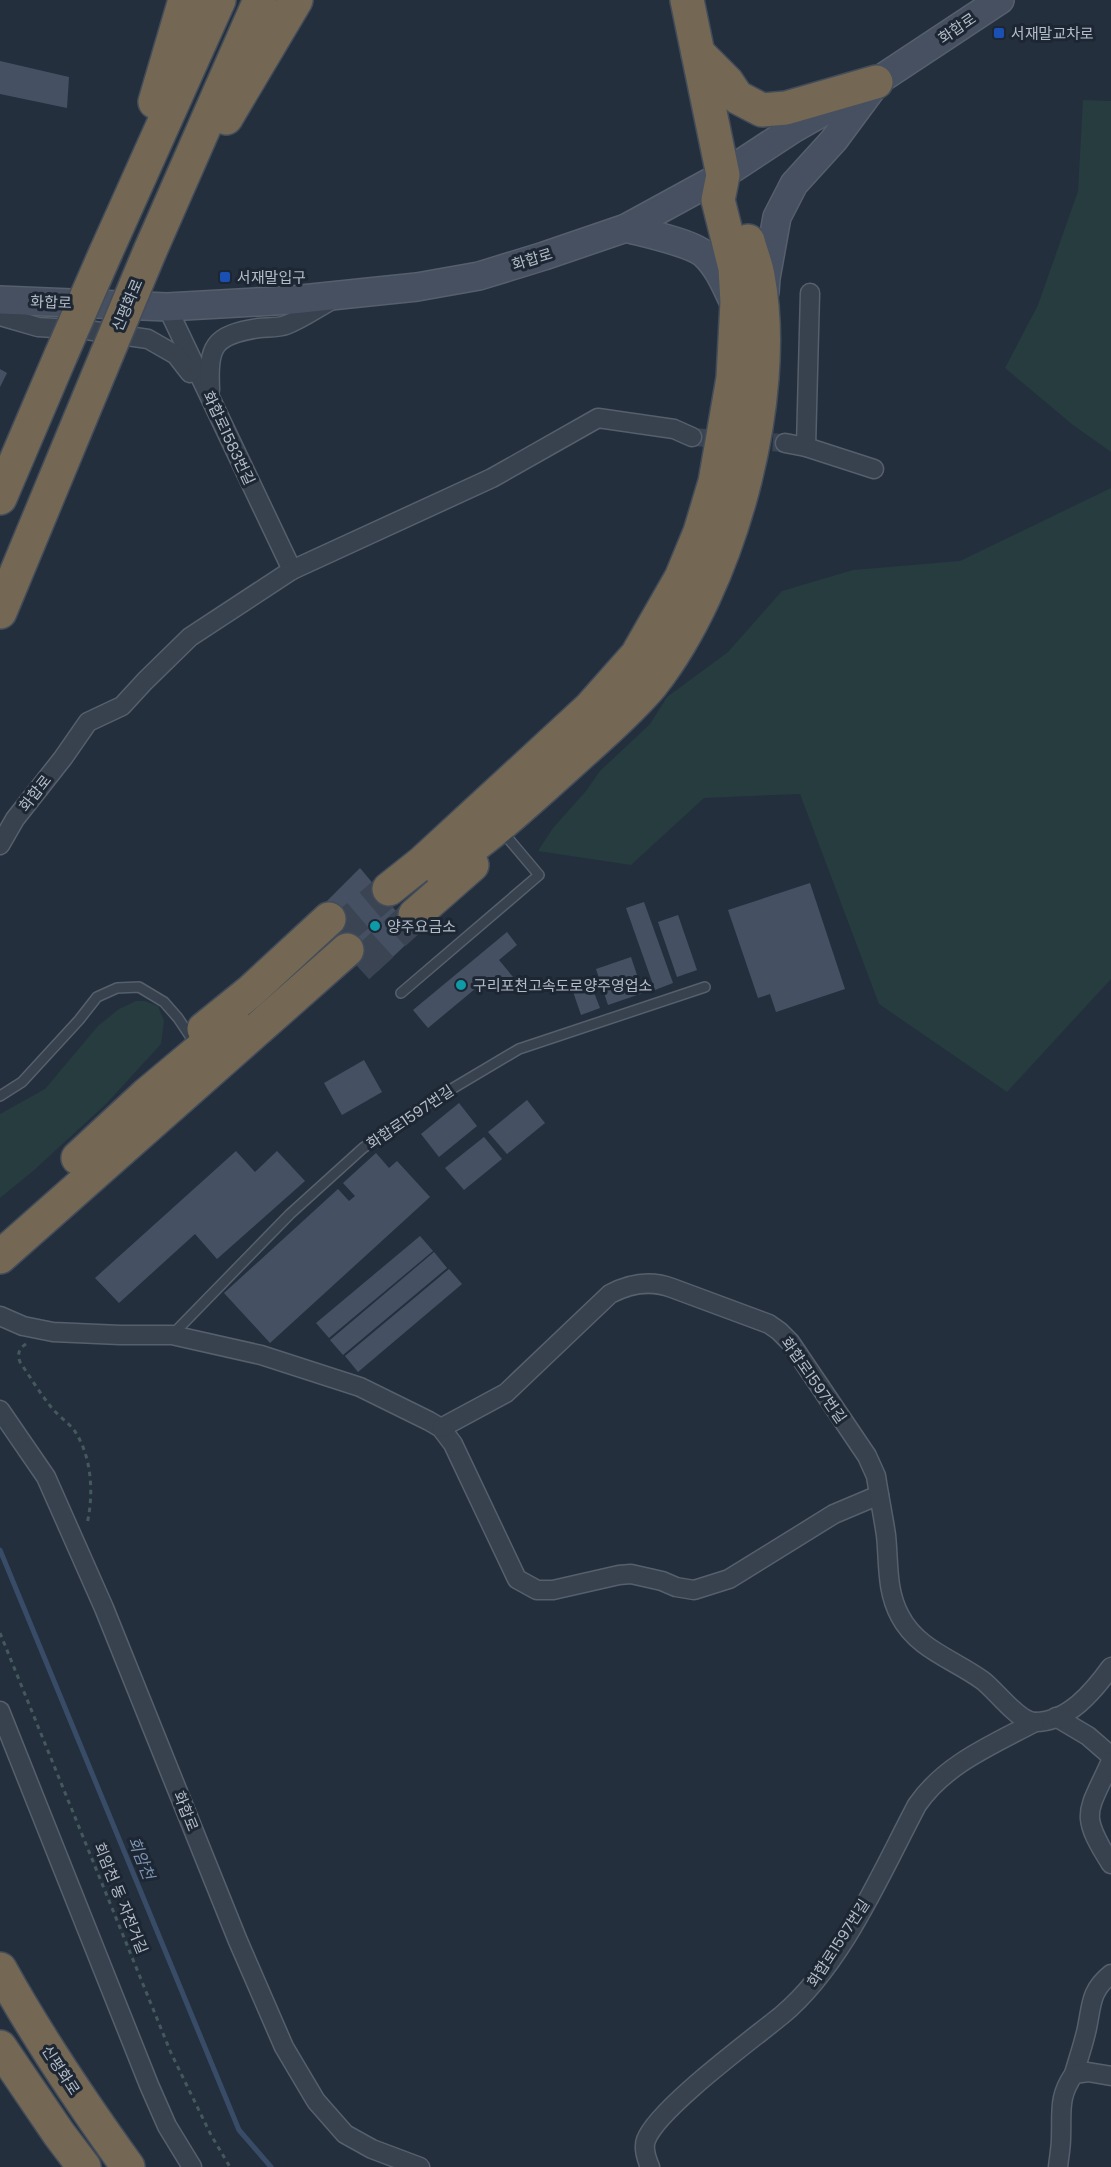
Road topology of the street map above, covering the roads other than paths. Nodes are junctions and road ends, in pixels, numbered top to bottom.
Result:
1 (185, 0) edge
2 (219, 0) edge
3 (260, 0) edge
4 (296, 0) edge
5 (687, 0) edge
6 (1000, 0) edge
7 (698, 52) junction
8 (876, 82) junction
9 (723, 175) junction
10 (165, 216) junction
11 (626, 228) junction
12 (109, 245) junction
13 (810, 293) dead end
14 (340, 296) junction
15 (0, 300) edge
16 (83, 303) junction
17 (167, 307) junction
18 (737, 309) junction
19 (0, 316) edge
20 (763, 338) junction
21 (210, 398) junction
22 (692, 437) tunnel mouth
23 (785, 443) tunnel mouth
24 (806, 447) junction
25 (874, 469) dead end
26 (0, 498) edge
27 (292, 570) junction
28 (0, 612) edge
29 (502, 832) junction
30 (0, 845) edge
31 (705, 987) dead end
32 (401, 993) dead end
33 (195, 1044) junction
34 (0, 1096) edge
35 (17, 1223) edge
36 (0, 1257) edge
37 (0, 1316) edge
38 (172, 1335) junction
39 (0, 1410) edge
40 (441, 1428) junction
41 (879, 1495) junction
42 (1111, 1667) edge
43 (0, 1711) edge
44 (1056, 1717) junction
45 (1035, 1722) junction
46 (1111, 1756) edge
47 (1111, 1761) edge
48 (1111, 1864) edge
49 (0, 1969) edge
50 (1111, 1974) edge
51 (0, 2048) edge
52 (1074, 2074) junction
53 (1111, 2076) edge
54 (84, 2167) edge
55 (128, 2167) edge
56 (192, 2167) edge
57 (420, 2167) edge
58 (650, 2167) edge
59 (1058, 2167) edge

1 - 12 highway
2 - 12 highway
3 - 10 highway, 신평화로
4 - 10 highway
5 - 7 highway
6 - 8 main road, 화합로
7 - 8 highway
7 - 9 highway
8 - 9 main road, 화합로
8 - 20 main road
9 - 11 main road, 화합로
9 - 18 highway
9 - 20 highway
10 - 28 highway, 신평화로, bridge
11 - 14 main road, 화합로
11 - 18 main road
12 - 16 highway, bridge
13 - 24 street
14 - 17 main road, 화합로
14 - 21 street
15 - 16 main road, 화합로
16 - 17 main road, 화합로
16 - 26 highway, bridge
17 - 21 street, 화합로1583번길
18 - 29 highway
19 - 21 street
20 - 29 highway
21 - 27 street, 화합로1583번길
22 - 27 street, 화합로
23 - 24 street
24 - 25 street
27 - 30 street, 화합로
29 - 32 lane
31 - 38 lane, 화합로1597번길
33 - 34 lane
33 - 35 highway
33 - 35 highway
35 - 36 highway
37 - 38 street
38 - 40 street
39 - 57 street, 화합로
40 - 41 street
40 - 41 street, 화합로1597번길
41 - 45 street, 화합로1597번길
42 - 44 street, 화합로1597번길
43 - 56 street
44 - 45 street, 화합로1597번길
44 - 46 street
45 - 58 street, 화합로1597번길
47 - 48 street
49 - 55 highway, 신평화로
50 - 52 street
51 - 54 highway
52 - 53 street
52 - 59 street

